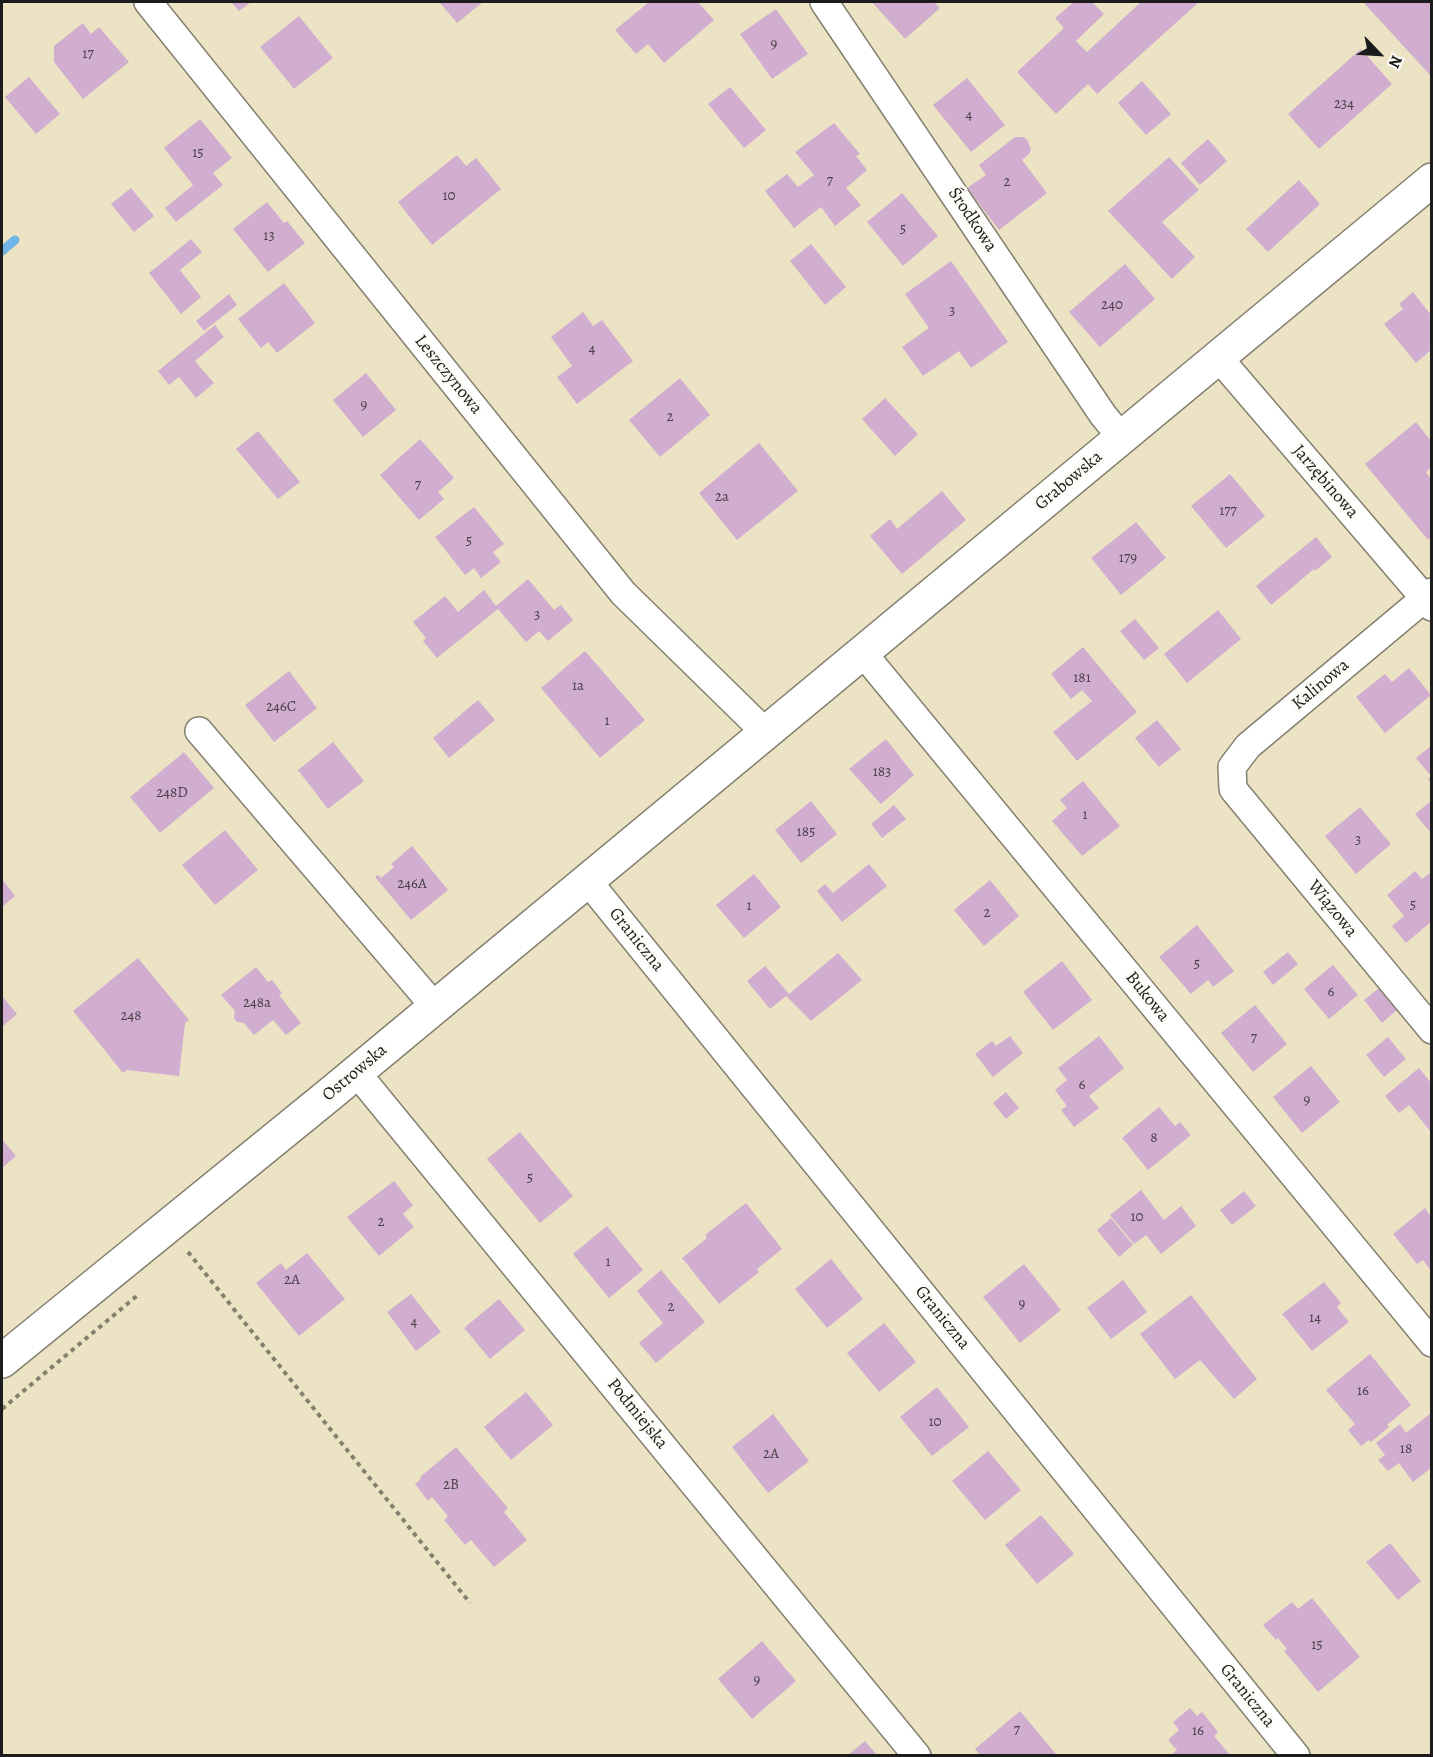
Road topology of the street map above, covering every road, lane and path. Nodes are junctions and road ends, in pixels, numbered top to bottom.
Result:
1 (148, 2) edge
2 (825, 2) edge
3 (1431, 180) edge
4 (1218, 357) junction
5 (1121, 437) junction
6 (1429, 599) edge
7 (862, 652) junction
8 (199, 731) dead end
9 (765, 732) junction
10 (705, 781) joint
11 (1233, 789) joint
12 (587, 880) junction
13 (435, 1007) junction
14 (1431, 1030) edge
15 (356, 1072) junction
16 (166, 1226) junction
17 (1431, 1343) edge
18 (2, 1361) edge
19 (470, 1603) dead end
20 (917, 1755) edge
21 (1296, 1755) edge

1 - 9 street, Leszczynowa
2 - 5 street, Środkowa
3 - 4 street, Grabowska
4 - 5 street, Grabowska
4 - 6 street, Jarzębinowa
5 - 7 street, Grabowska
6 - 11 street, Kalinowa
7 - 9 street, Grabowska
7 - 17 street, Bukowa
8 - 13 street
9 - 10 street, Grabowska
10 - 12 street, Ostrowska
11 - 14 street, Wiązowa
12 - 13 street, Ostrowska
12 - 21 street, Graniczna
13 - 15 street, Ostrowska
15 - 16 street, Ostrowska
15 - 20 street, Podmiejska
16 - 18 street, Ostrowska
16 - 19 path

